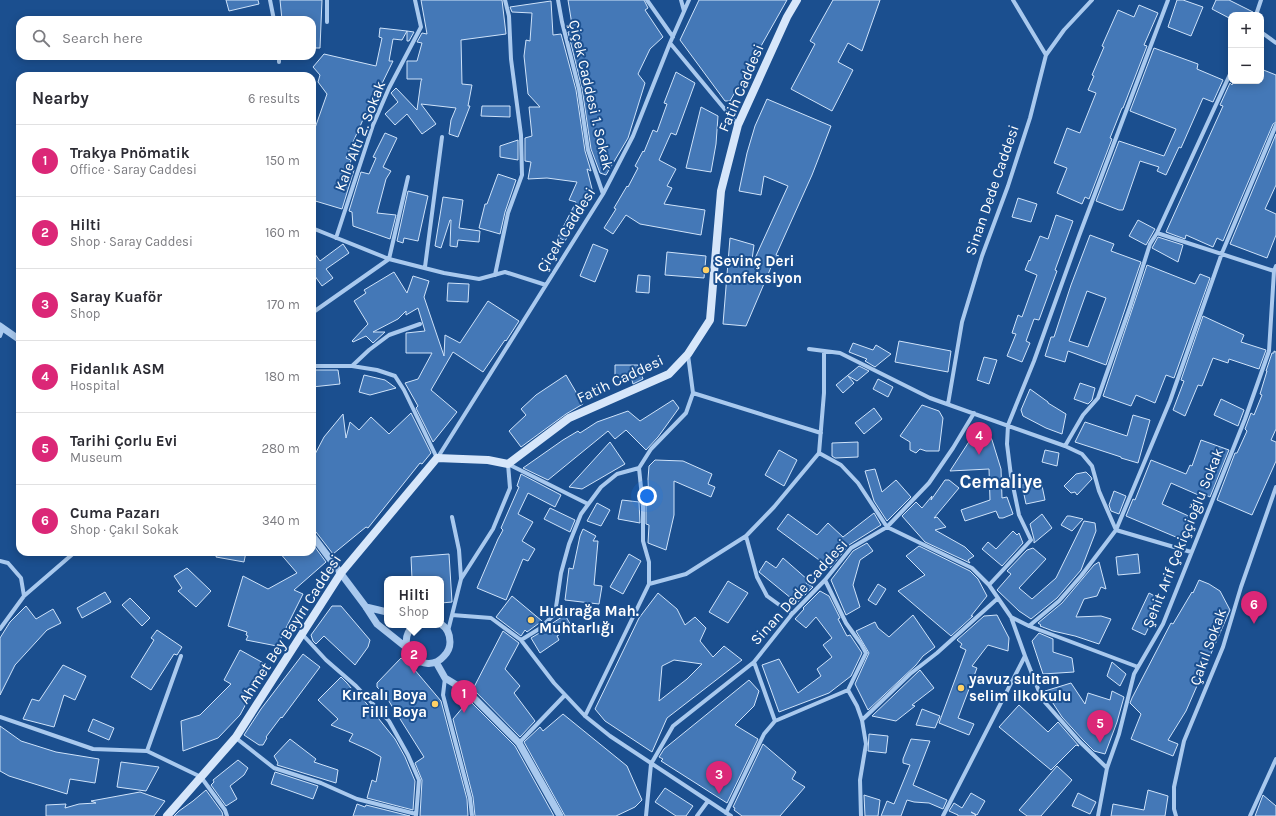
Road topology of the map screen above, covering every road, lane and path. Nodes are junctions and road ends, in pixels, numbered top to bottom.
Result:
1 (270, 0) edge
2 (327, 0) edge
3 (415, 0) edge
4 (505, 0) edge
5 (558, 0) edge
6 (647, 0) edge
7 (681, 0) edge
8 (689, 0) edge
9 (797, 0) edge
10 (1013, 0) edge
11 (1092, 0) edge
12 (1168, 0) edge
13 (1261, 0) edge
14 (684, 12) junction
15 (1257, 12) edge
16 (273, 16) edge
17 (327, 22) dead end
18 (1264, 34) edge
19 (673, 37) junction
20 (1276, 42) edge
21 (670, 43) junction
22 (1046, 55) junction
23 (1228, 79) edge
24 (738, 125) junction
25 (1276, 125) edge
26 (442, 137) dead end
27 (408, 177) dead end
28 (603, 194) junction
29 (316, 230) edge
30 (1157, 233) junction
31 (336, 238) junction
32 (1222, 253) junction
33 (389, 259) junction
34 (1276, 266) edge
35 (425, 268) junction
36 (1274, 271) junction
37 (495, 275) junction
38 (546, 285) junction
39 (1274, 291) edge
40 (316, 310) edge
41 (420, 324) dead end
42 (1, 330) edge
43 (16, 338) edge
44 (809, 349) dead end
45 (824, 351) junction
46 (688, 354) junction
47 (316, 366) edge
48 (352, 366) junction
49 (693, 393) junction
50 (948, 404) junction
51 (974, 413) junction
52 (1008, 425) junction
53 (821, 433) junction
54 (1065, 446) junction
55 (820, 452) junction
56 (437, 458) junction
57 (508, 464) junction
58 (639, 468) junction
59 (1276, 486) edge
60 (588, 504) junction
61 (452, 517) dead end
62 (887, 527) junction
63 (1116, 530) junction
64 (746, 536) junction
65 (316, 540) edge
66 (1191, 552) junction
67 (70, 556) edge
68 (0, 561) edge
69 (341, 573) junction
70 (461, 579) junction
71 (825, 580) junction
72 (649, 584) junction
73 (989, 586) junction
74 (24, 596) junction
75 (997, 599) junction
76 (366, 607) junction
77 (384, 611) edge
78 (792, 614) junction
79 (452, 615) junction
80 (1011, 617) junction
81 (1029, 626) junction
82 (444, 627) edge
83 (412, 628) edge
84 (0, 629) edge
85 (448, 631) junction
86 (302, 634) junction
87 (521, 640) junction
88 (407, 648) junction
89 (181, 656) dead end
90 (1025, 656) junction
91 (436, 662) junction
92 (754, 662) junction
93 (1138, 667) junction
94 (445, 678) junction
95 (848, 690) junction
96 (565, 695) junction
97 (585, 716) junction
98 (0, 717) edge
99 (862, 720) junction
100 (775, 721) junction
101 (236, 737) junction
102 (519, 743) junction
103 (147, 751) junction
104 (1276, 759) edge
105 (651, 764) junction
106 (1107, 768) junction
107 (201, 777) junction
108 (708, 801) junction
109 (726, 813) junction
110 (416, 815) edge
111 (167, 816) edge
112 (227, 816) edge
113 (472, 816) edge
114 (560, 816) edge
115 (646, 816) edge
116 (697, 816) edge
117 (731, 816) edge
118 (861, 816) edge
119 (943, 816) edge
120 (1098, 816) edge
121 (1176, 816) edge
122 (1250, 816) edge

1 - 16 street
2 - 17 street
3 - 31 street, Kale Altı 2. Sokak
4 - 37 street
5 - 28 street, Çiçek Caddesi 1. Sokak
6 - 19 street
7 - 14 street
8 - 14 street, Çiçek Caddesi
9 - 24 main road, Fatih Caddesi
10 - 22 street
11 - 22 street, Sinan Dede Caddesi
12 - 52 street
13 - 15 street
14 - 19 street, Çiçek Caddesi
18 - 20 street
19 - 21 street, Çiçek Caddesi
21 - 24 street
21 - 28 street, Çiçek Caddesi
22 - 50 street, Sinan Dede Caddesi
23 - 30 street
24 - 46 main road, Fatih Caddesi
25 - 32 street
26 - 35 street
27 - 33 street
28 - 38 street, Çiçek Caddesi
29 - 31 street
30 - 32 street
30 - 54 street
31 - 33 street
32 - 36 street
32 - 63 street
33 - 35 street
33 - 40 street
34 - 36 street, Şehit Arif Çekiççioğlu Sokak
35 - 37 street
36 - 39 street, Şehit Arif Çekiççioğlu Sokak
37 - 38 street
38 - 56 street, Çiçek Caddesi
39 - 66 street, Şehit Arif Çekiççioğlu Sokak
41 - 48 street
42 - 43 street
44 - 45 street
45 - 50 street
45 - 53 street
46 - 49 street
46 - 57 main road, Fatih Caddesi
47 - 48 street
48 - 56 street
49 - 53 street
49 - 58 street
50 - 51 street
51 - 52 street
51 - 62 street, Sinan Dede Caddesi
52 - 54 street
52 - 73 street
53 - 55 street
54 - 63 street
55 - 62 street
55 - 64 street
56 - 57 main road
56 - 69 main road, Ahmet Bey Bayırı Caddesi
57 - 60 street
57 - 70 street
58 - 60 street
58 - 72 street
59 - 121 street, Çakıl Sokak
60 - 87 street
61 - 70 street
62 - 71 street, Sinan Dede Caddesi
62 - 73 street
63 - 66 street
63 - 81 street
64 - 72 street
64 - 78 street
65 - 69 street
66 - 93 street, Şehit Arif Çekiççioğlu Sokak
67 - 74 street
68 - 74 street
69 - 76 street
69 - 86 main road, Ahmet Bey Bayırı Caddesi
70 - 79 street
71 - 78 street, Sinan Dede Caddesi
71 - 95 street
72 - 97 street
73 - 75 street
74 - 84 street
75 - 80 street
75 - 99 street
76 - 77 street
76 - 88 street
78 - 92 street, Sinan Dede Caddesi
79 - 85 street
79 - 87 street
80 - 81 street
80 - 90 street
81 - 93 street
82 - 85 street
83 - 88 street
85 - 91 street
86 - 101 main road, Ahmet Bey Bayırı Caddesi
86 - 110 street
87 - 96 street
88 - 91 street
89 - 103 street
90 - 106 street
90 - 119 street
91 - 94 street
92 - 100 street
92 - 105 street, Sinan Dede Caddesi
93 - 106 street, Şehit Arif Çekiççioğlu Sokak
94 - 102 street
94 - 113 street
95 - 99 street
95 - 100 street
96 - 97 street
96 - 102 street
97 - 105 street
98 - 103 street
99 - 118 street
100 - 109 street
101 - 107 main road, Ahmet Bey Bayırı Caddesi
101 - 110 street
102 - 114 street
103 - 107 street
104 - 122 street
105 - 108 street
105 - 115 street
106 - 120 street, Şehit Arif Çekiççioğlu Sokak
107 - 111 main road, Ahmet Bey Bayırı Caddesi
107 - 112 street
108 - 109 street
108 - 116 street
109 - 117 street

